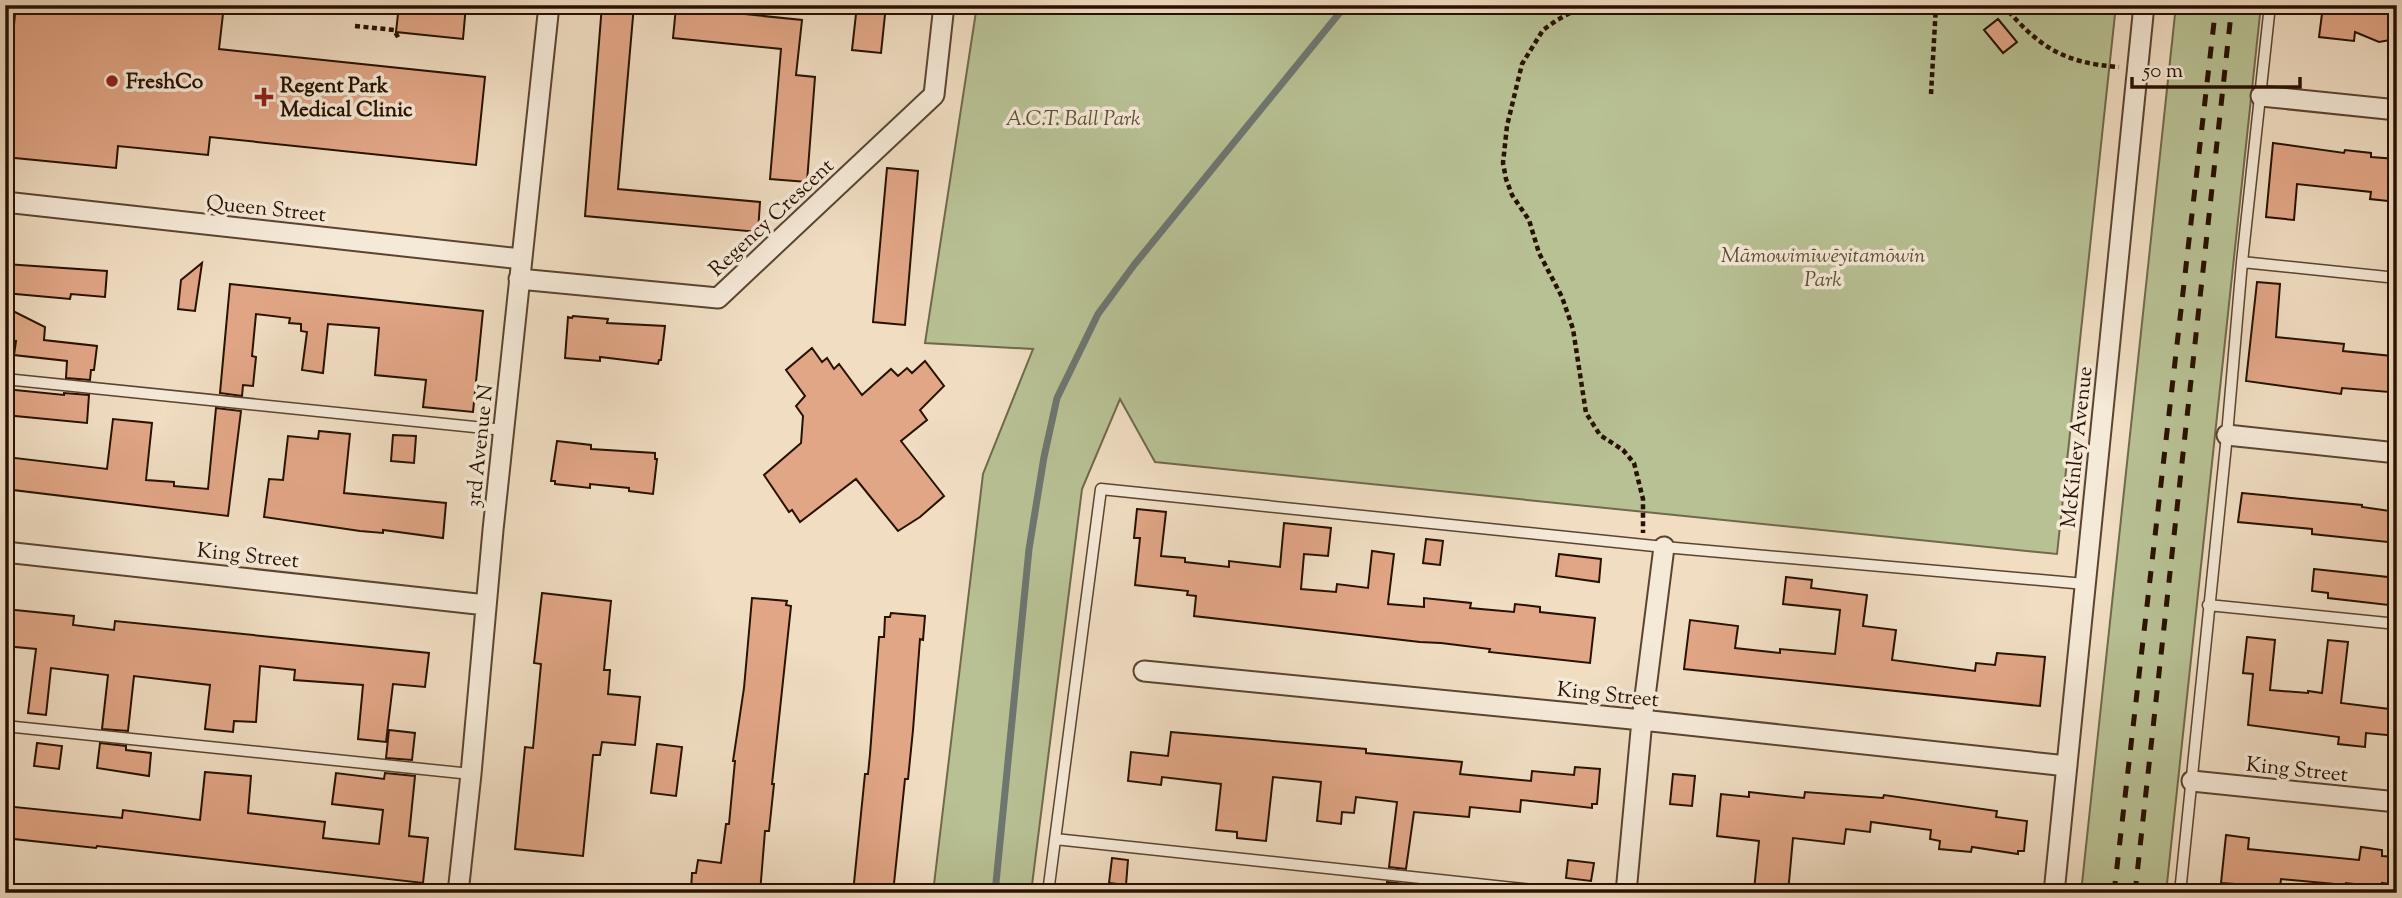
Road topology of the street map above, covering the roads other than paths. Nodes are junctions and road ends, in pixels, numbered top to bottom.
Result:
1 (549, 5) edge
2 (944, 5) edge
3 (2144, 5) edge
4 (2270, 5) edge
5 (2261, 96) junction
6 (2397, 110) edge
7 (5, 202) edge
8 (2242, 262) junction
9 (520, 269) junction
10 (2397, 278) edge
11 (5, 379) edge
12 (505, 430) junction
13 (2227, 435) junction
14 (2397, 453) edge
15 (1664, 547) junction
16 (5, 552) edge
17 (2085, 584) junction
18 (486, 604) junction
19 (2208, 605) junction
20 (2397, 624) edge
21 (1144, 671) dead end
22 (1642, 720) junction
23 (5, 726) edge
24 (2067, 766) junction
25 (471, 774) junction
26 (2192, 781) junction
27 (2397, 802) edge
28 (1055, 839) junction
29 (458, 893) edge
30 (1048, 893) edge
31 (1562, 893) edge
32 (1626, 893) edge
33 (2054, 893) edge
34 (2180, 893) edge

1 - 9 street, 3rd Avenue N
2 - 9 street, Regency Crescent
3 - 17 street, McKinley Avenue
4 - 5 lane
5 - 6 street
5 - 8 lane
7 - 9 street, Queen Street
8 - 10 lane
8 - 13 lane
9 - 12 street, 3rd Avenue N
11 - 12 lane
12 - 18 street, 3rd Avenue N
13 - 14 street
13 - 19 lane
15 - 17 lane
15 - 22 street
15 - 28 lane
16 - 18 street, King Street
17 - 24 street, McKinley Avenue
18 - 25 street, 3rd Avenue N
19 - 20 lane
19 - 26 lane
21 - 22 street, King Street
22 - 24 street, King Street
22 - 32 street
23 - 25 lane
24 - 33 street, McKinley Avenue
25 - 29 street, 3rd Avenue N
26 - 27 street, King Street
26 - 34 lane
28 - 30 lane
28 - 31 lane

